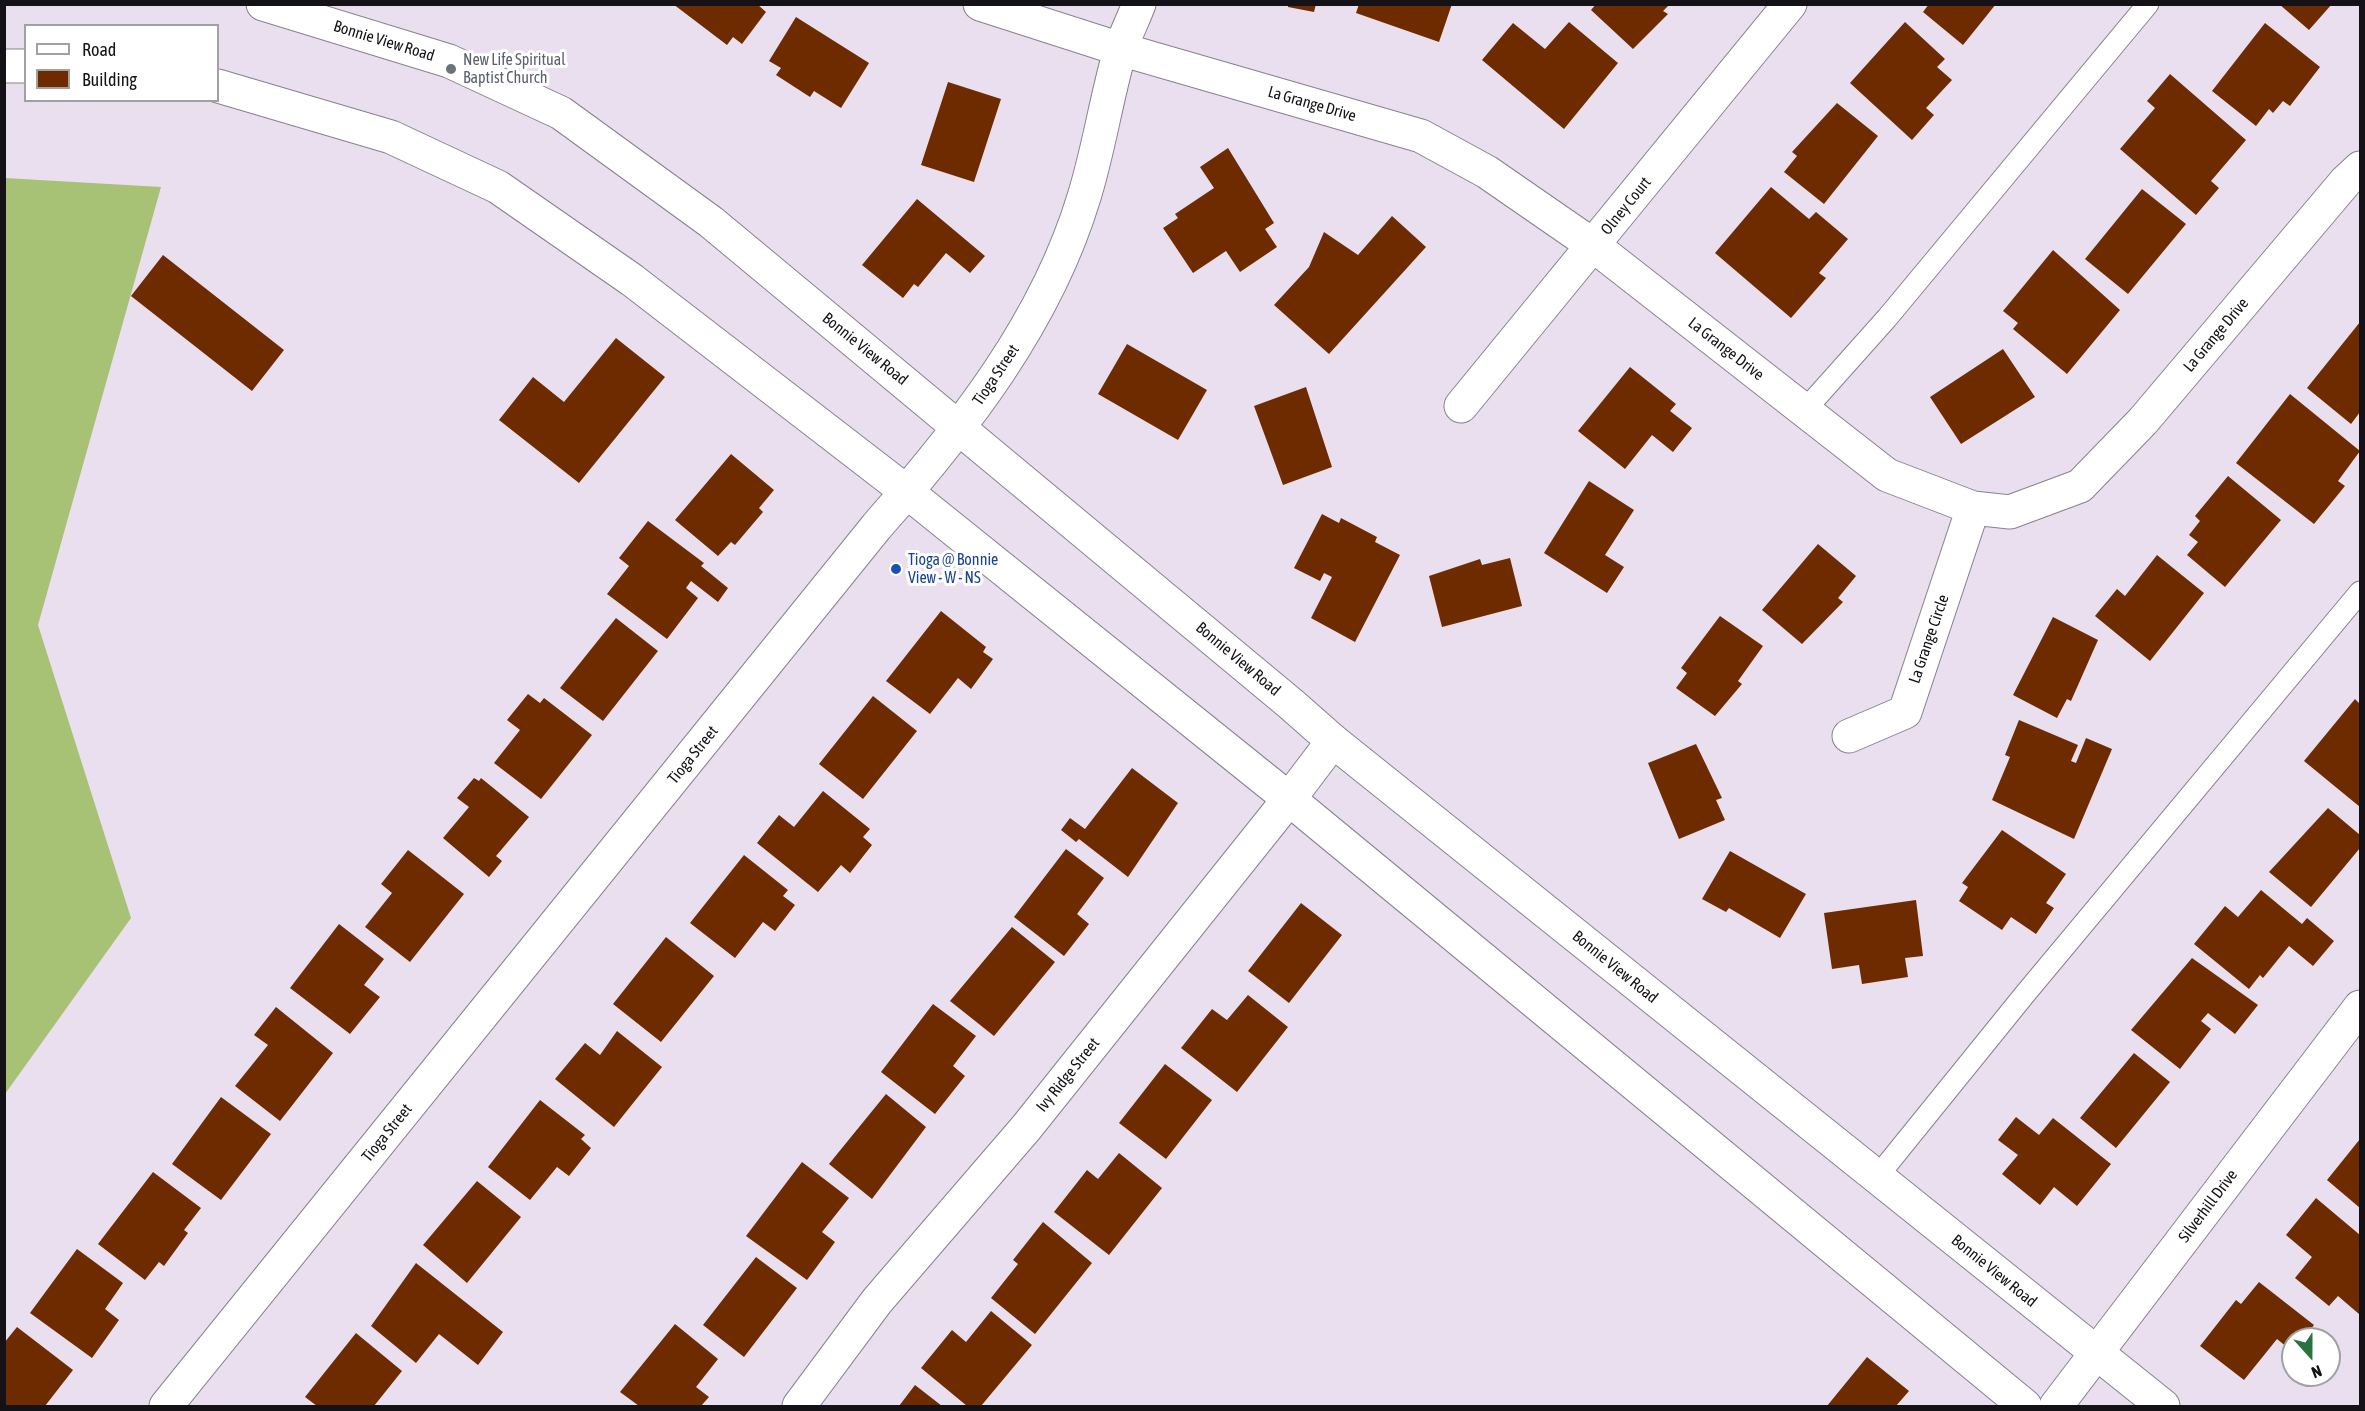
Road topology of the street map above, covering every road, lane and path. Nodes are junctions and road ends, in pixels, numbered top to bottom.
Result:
1 (263, 4) edge
2 (980, 4) edge
3 (1139, 4) edge
4 (1790, 4) edge
5 (2148, 4) edge
6 (1120, 49) junction
7 (4, 66) edge
8 (24, 66) edge
9 (219, 86) edge
10 (2361, 168) edge
11 (1594, 246) junction
12 (1461, 406) dead end
13 (1804, 411) junction
14 (960, 427) junction
15 (907, 492) junction
16 (1973, 508) junction
17 (2361, 592) edge
18 (1849, 736) dead end
19 (1333, 741) junction
20 (1289, 800) junction
21 (2361, 1007) edge
22 (1877, 1177) junction
23 (2096, 1352) junction
24 (165, 1407) edge
25 (800, 1407) edge
26 (2025, 1407) edge
27 (2056, 1407) edge
28 (2163, 1407) edge

1 - 14 street, Bonnie View Road
2 - 6 street, La Grange Drive
3 - 6 street, Tioga Street
4 - 11 street, Olney Court
5 - 13 lane
6 - 11 street, La Grange Drive
6 - 14 street, Tioga Street
7 - 8 street
9 - 15 street
10 - 16 street, La Grange Drive
11 - 12 street, Olney Court
11 - 13 street, La Grange Drive
13 - 16 street, La Grange Drive
14 - 15 street, Tioga Street
14 - 19 street, Bonnie View Road
15 - 20 street
15 - 24 street, Tioga Street
16 - 18 street, La Grange Circle
17 - 22 lane
19 - 20 street, Ivy Ridge Street
19 - 22 street, Bonnie View Road
20 - 25 street, Ivy Ridge Street
20 - 26 street
21 - 23 street, Silverhill Drive
22 - 23 street, Bonnie View Road
23 - 27 street, Silverhill Drive
23 - 28 street, Bonnie View Road

